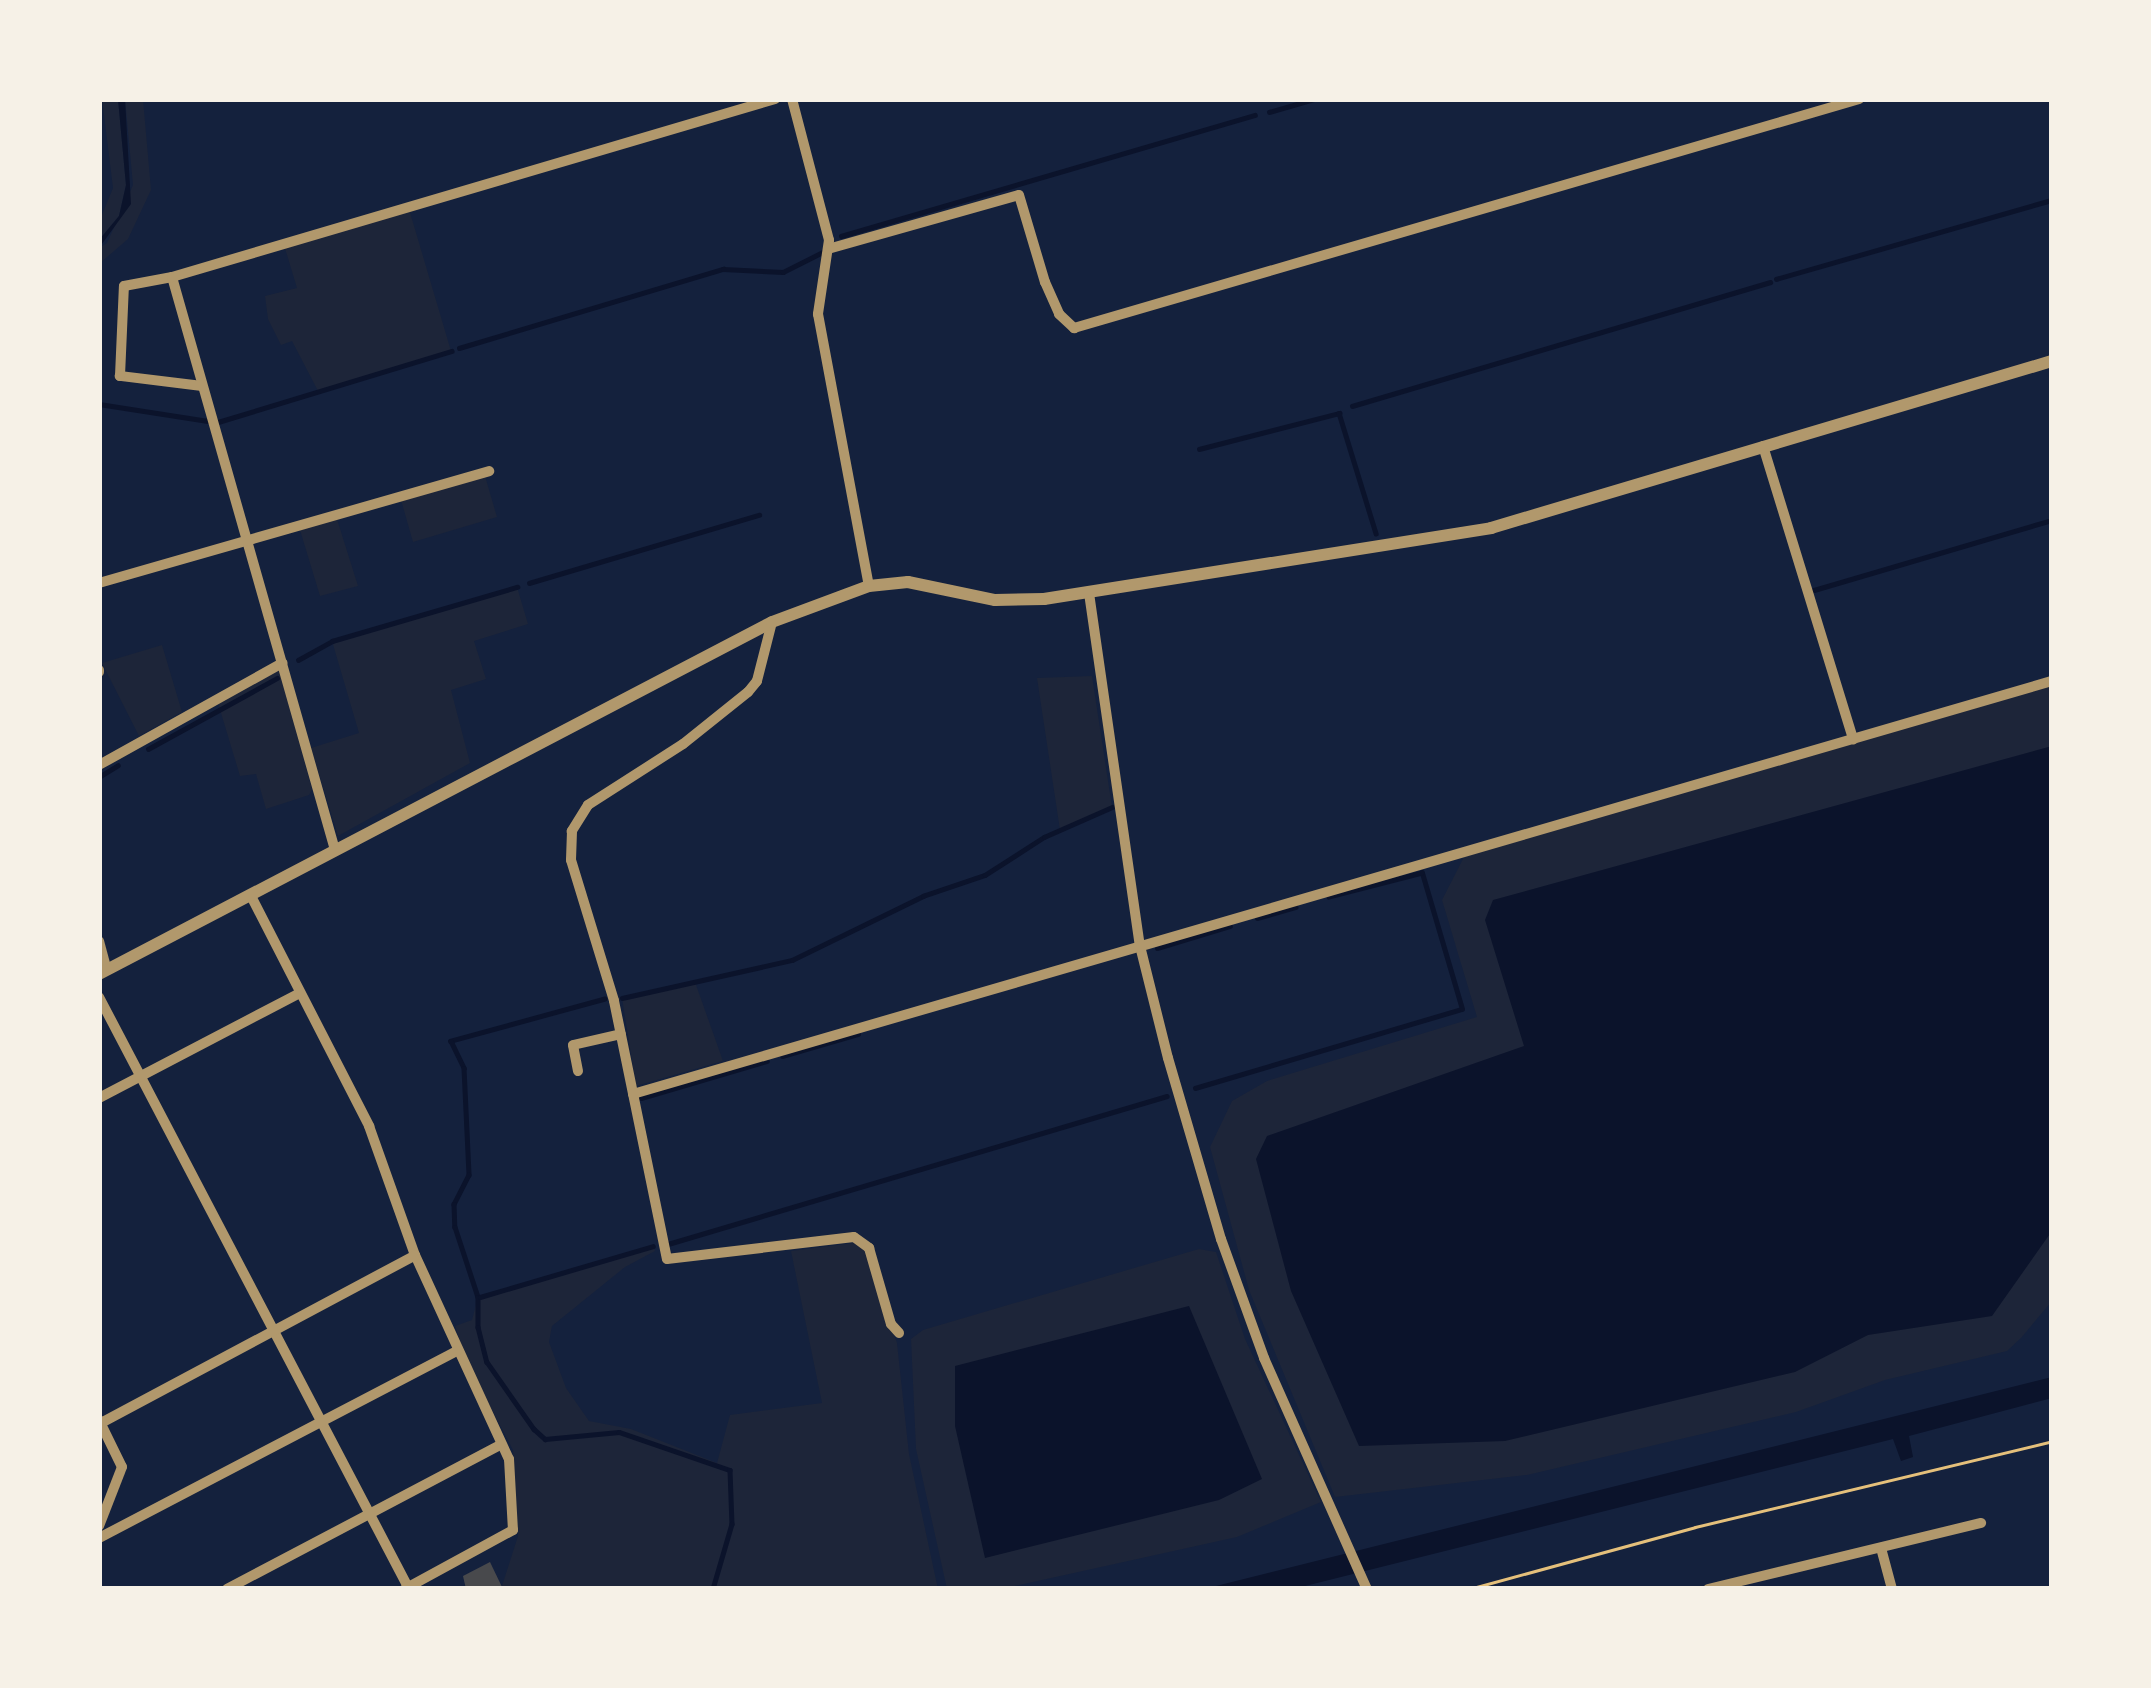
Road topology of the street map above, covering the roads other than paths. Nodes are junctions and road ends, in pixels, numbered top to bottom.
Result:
1 (775, 99) edge
2 (792, 99) edge
3 (1859, 99) edge
4 (828, 250) junction
5 (172, 277) junction
6 (2052, 361) edge
7 (202, 386) junction
8 (1763, 446) junction
9 (489, 471) dead end
10 (247, 540) junction
11 (99, 583) edge
12 (868, 586) junction
13 (1089, 593) junction
14 (772, 622) junction
15 (282, 663) junction
16 (2052, 681) edge
17 (1852, 739) junction
18 (99, 765) edge
19 (335, 850) junction
20 (251, 896) junction
21 (99, 941) edge
22 (1140, 946) junction
23 (103, 972) edge
24 (300, 993) junction
25 (99, 997) edge
26 (621, 1034) junction
27 (578, 1071) dead end
28 (140, 1076) junction
29 (633, 1094) junction
30 (99, 1098) edge
31 (416, 1255) junction
32 (274, 1331) junction
33 (899, 1333) dead end
34 (457, 1351) junction
35 (100, 1422) edge
36 (320, 1423) junction
37 (500, 1445) junction
38 (369, 1513) junction
39 (1981, 1523) dead end
40 (99, 1526) edge
41 (99, 1538) edge
42 (1881, 1548) junction
43 (406, 1588) edge
44 (227, 1589) edge
45 (1367, 1589) edge
46 (1708, 1589) edge
47 (1892, 1589) edge

1 - 5 street
2 - 4 street
3 - 4 street
4 - 12 street
5 - 7 street
5 - 7 street
6 - 8 street
7 - 10 street
8 - 13 street
8 - 17 street
9 - 10 street
10 - 11 street
10 - 15 street
12 - 13 street
12 - 14 street
13 - 22 street
14 - 19 street
14 - 26 street
15 - 18 street
15 - 19 street
16 - 17 street
17 - 22 street
19 - 20 street
20 - 23 street
20 - 24 street
21 - 23 street
22 - 29 street
22 - 45 street
24 - 28 street
24 - 31 street
25 - 28 street
26 - 27 street
26 - 29 street
28 - 30 street
28 - 32 street
29 - 33 street
31 - 32 street
31 - 34 street
32 - 35 street
32 - 36 street
34 - 36 street
34 - 37 street
35 - 40 street
36 - 38 street
36 - 41 street
37 - 38 street
37 - 43 street
38 - 43 street
38 - 44 street
39 - 42 street
42 - 46 street
42 - 47 street

